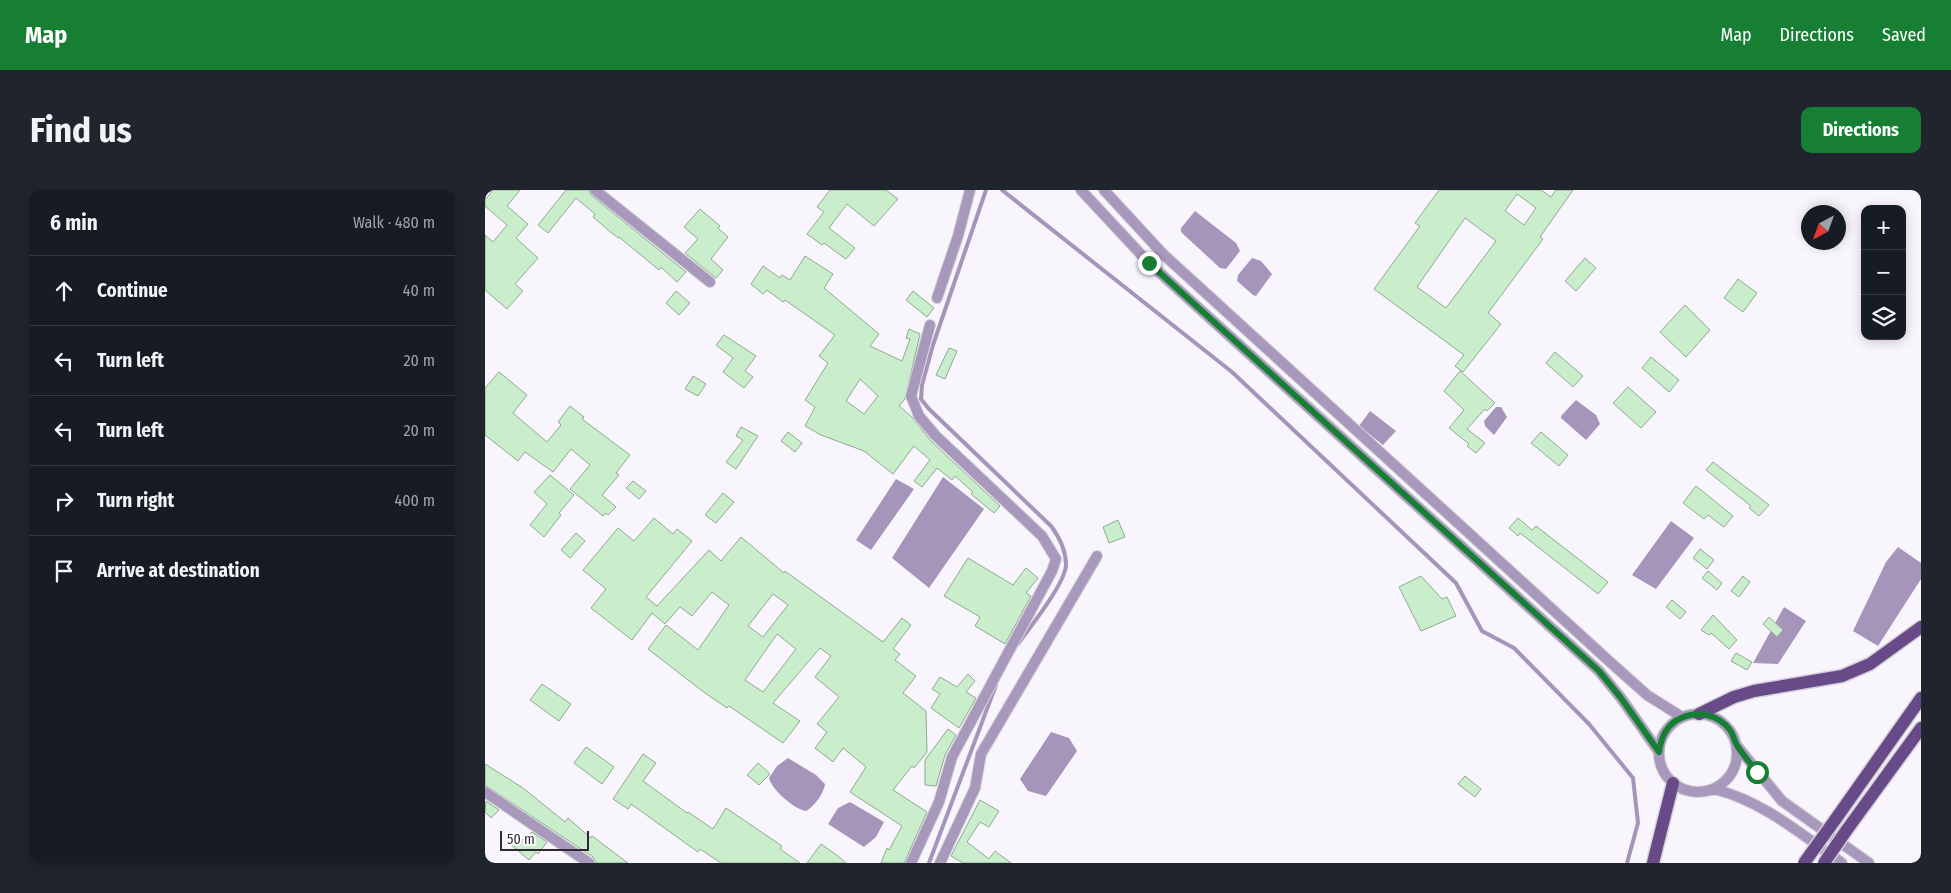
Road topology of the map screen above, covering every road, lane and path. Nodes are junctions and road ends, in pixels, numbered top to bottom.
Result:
1 (595, 190) edge
2 (970, 190) edge
3 (1081, 190) edge
4 (1105, 190) edge
5 (710, 282) dead end
6 (937, 298) dead end
7 (930, 325) dead end
8 (1097, 556) dead end
9 (1921, 628) edge
10 (1921, 698) edge
11 (1699, 714) junction
12 (1682, 717) junction
13 (1921, 728) edge
14 (1737, 746) junction
15 (1659, 752) junction
16 (1673, 783) junction
17 (1714, 789) junction
18 (485, 792) edge
19 (589, 863) edge
20 (911, 863) edge
21 (940, 863) edge
22 (1653, 863) edge
23 (1804, 863) edge
24 (1825, 863) edge
25 (1842, 863) edge
26 (1869, 863) edge

1 - 5 street
2 - 6 street
3 - 15 street
4 - 12 street
7 - 20 street
8 - 21 street
9 - 11 main road
10 - 23 main road, bridge
11 - 12 street
11 - 14 street
12 - 15 street
13 - 24 main road, bridge
14 - 17 street
14 - 26 street
15 - 16 street
16 - 17 street
16 - 22 main road
17 - 25 street
18 - 19 street

